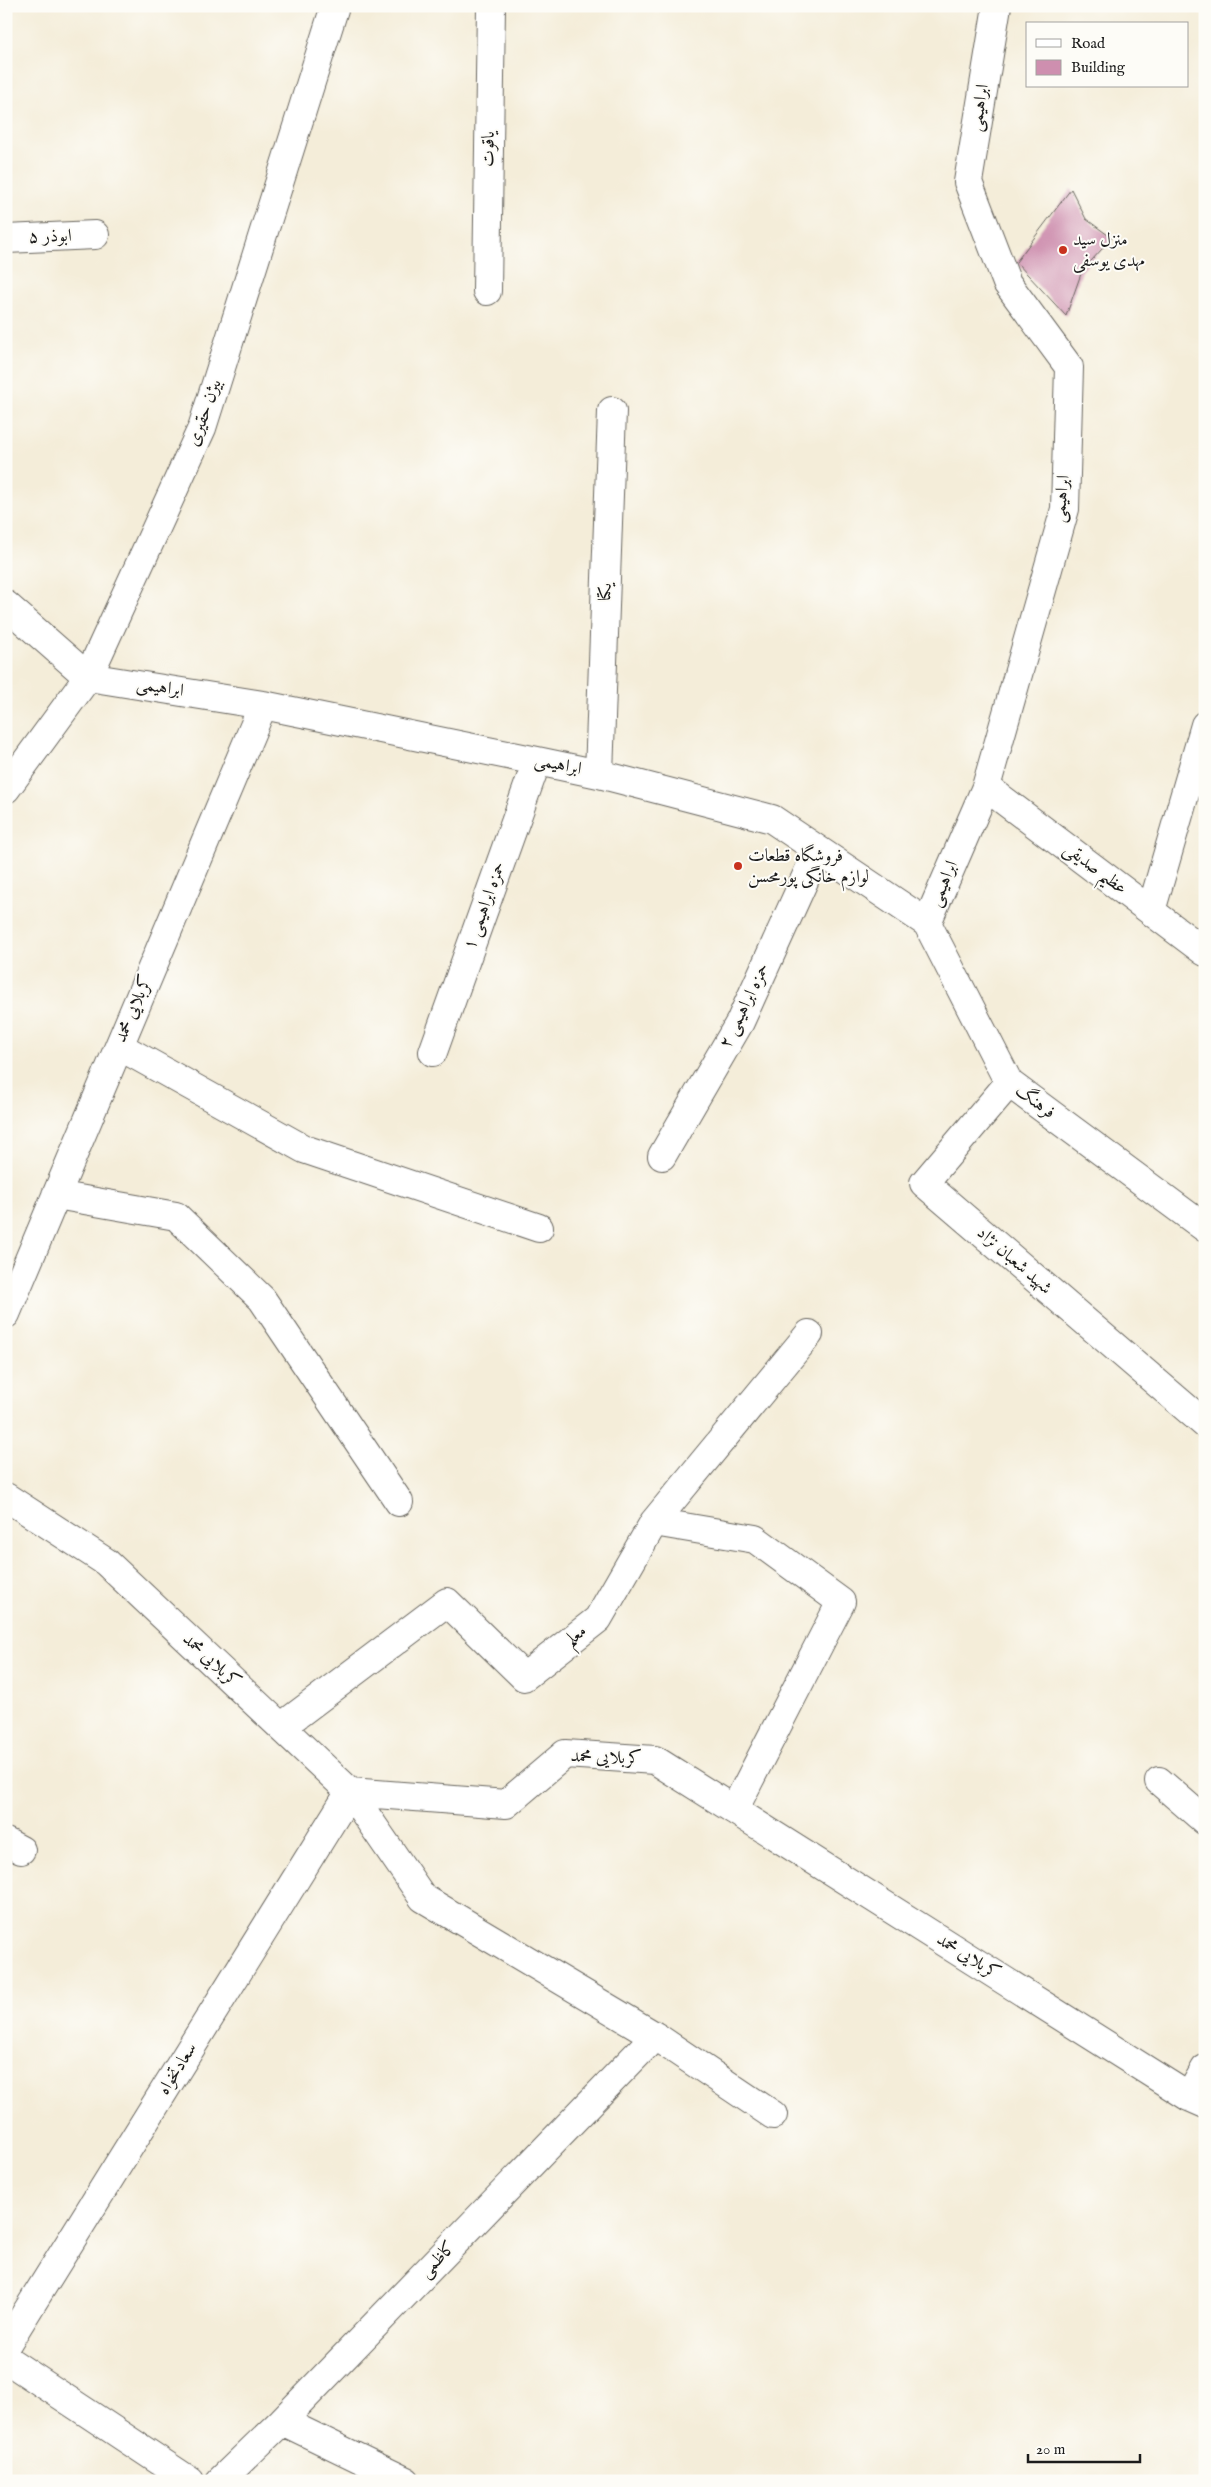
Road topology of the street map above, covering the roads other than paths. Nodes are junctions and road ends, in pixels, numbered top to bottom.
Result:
1 (335, 6) edge
2 (491, 6) edge
3 (997, 6) edge
4 (94, 235) dead end
5 (6, 239) edge
6 (486, 291) dead end
7 (612, 411) dead end
8 (6, 605) edge
9 (88, 677) junction
10 (263, 705) junction
11 (1205, 726) edge
12 (537, 761) junction
13 (600, 774) junction
14 (986, 787) junction
15 (6, 789) edge
16 (818, 850) junction
17 (1151, 911) junction
18 (927, 923) junction
19 (1205, 952) edge
20 (119, 1046) junction
21 (433, 1052) dead end
22 (1008, 1083) junction
23 (662, 1156) dead end
24 (56, 1195) junction
25 (539, 1228) dead end
26 (1205, 1228) edge
27 (6, 1314) edge
28 (809, 1334) dead end
29 (1205, 1424) edge
30 (6, 1497) edge
31 (399, 1502) dead end
32 (654, 1522) junction
33 (281, 1727) junction
34 (1159, 1781) dead end
35 (350, 1792) junction
36 (734, 1810) junction
37 (1205, 1821) edge
38 (655, 2036) junction
39 (1205, 2069) edge
40 (1197, 2100) edge
41 (773, 2115) dead end
42 (6, 2345) edge
43 (6, 2359) edge
44 (282, 2421) junction
45 (190, 2481) edge
46 (220, 2481) edge
47 (406, 2481) edge

1 - 9 street, بیژن حقیری
2 - 6 street, یاقوت
3 - 14 street, ابراهیمی
4 - 5 street, ابوذر ۵
7 - 13 street, یکتا
8 - 9 street
9 - 10 street, ابراهیمی
9 - 15 street, بیژن حقیری
10 - 12 street, ابراهیمی
10 - 20 street, کربلایی محمد
11 - 17 street
12 - 13 street, ابراهیمی
12 - 21 street, حمزه ابراهیمی ۱
13 - 16 street, ابراهیمی
14 - 17 street, عظیم صدیقی
14 - 18 street, ابراهیمی
16 - 18 street, ابراهیمی
16 - 23 street, حمزه ابراهیمی ۲
17 - 19 street, عظیم صدیقی
18 - 22 street, فرهنگ
20 - 24 street, کربلایی محمد
20 - 25 street
22 - 26 street, فرهنگ
22 - 29 street, شهید شعبان نژاد
24 - 27 street, کربلایی محمد
24 - 31 street
28 - 32 street, معلم
30 - 33 street, کربلایی محمد
32 - 33 street, معلم
32 - 36 street
33 - 35 street, کربلایی محمد
34 - 37 street
35 - 36 street, کربلایی محمد
35 - 38 street
35 - 42 street, سعادتخواه
36 - 40 street, کربلایی محمد
38 - 41 street
38 - 44 street, کاظمی
39 - 40 street
43 - 45 street
44 - 46 street, کاظمی
44 - 47 street

